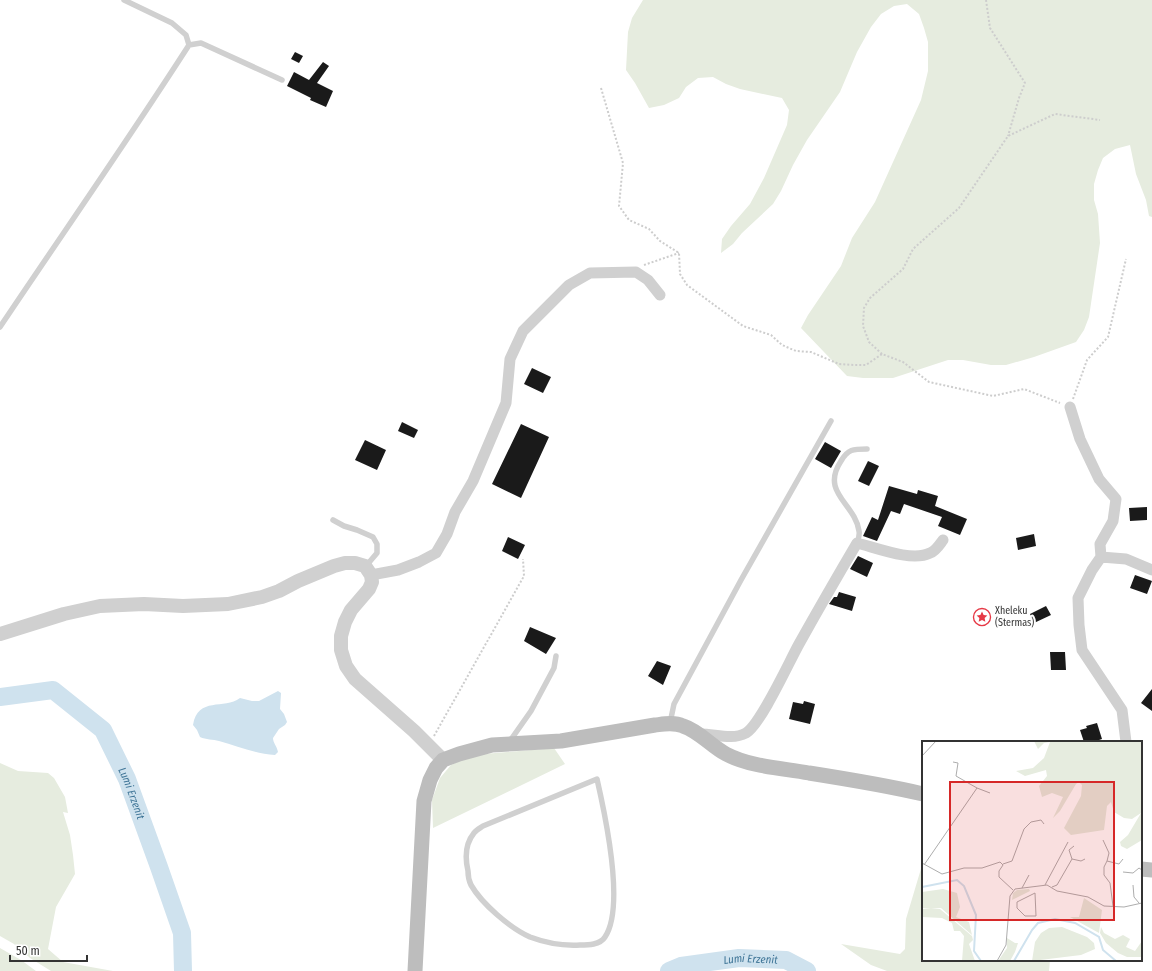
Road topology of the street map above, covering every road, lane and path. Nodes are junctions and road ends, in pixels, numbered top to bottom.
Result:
1 (124, 0) edge
2 (986, 0) edge
3 (189, 45) junction
4 (282, 80) dead end
5 (601, 88) dead end
6 (1100, 120) dead end
7 (1008, 136) junction
8 (679, 254) junction
9 (1126, 259) dead end
10 (636, 272) junction
11 (660, 295) dead end
12 (0, 327) edge
13 (882, 354) junction
14 (1070, 407) junction
15 (831, 421) dead end
16 (867, 449) dead end
17 (333, 520) dead end
18 (943, 540) dead end
19 (857, 543) junction
20 (1101, 556) junction
21 (523, 559) dead end
22 (1152, 570) edge
23 (368, 571) junction
24 (0, 634) edge
25 (556, 656) dead end
26 (670, 723) junction
27 (698, 734) junction
28 (1126, 741) edge
29 (508, 745) junction
30 (429, 746) junction
31 (443, 760) junction
32 (597, 779) joint
33 (922, 794) edge
34 (1142, 869) edge
35 (1152, 870) edge
36 (415, 971) edge

1 - 3 lane
2 - 7 path
3 - 4 lane
3 - 12 lane
5 - 8 path
6 - 7 path
7 - 13 path
8 - 10 path
8 - 13 path
9 - 14 path
10 - 11 street
10 - 23 street
13 - 14 path
14 - 20 street
15 - 26 lane
16 - 19 lane
17 - 23 lane
18 - 19 street
19 - 27 street
20 - 22 street
20 - 28 street
21 - 30 path
23 - 24 street
23 - 30 street
25 - 29 lane
26 - 27 main road
26 - 29 main road
27 - 33 main road
29 - 31 main road
30 - 31 street
31 - 36 main road
32 - 32 lane
34 - 35 main road

